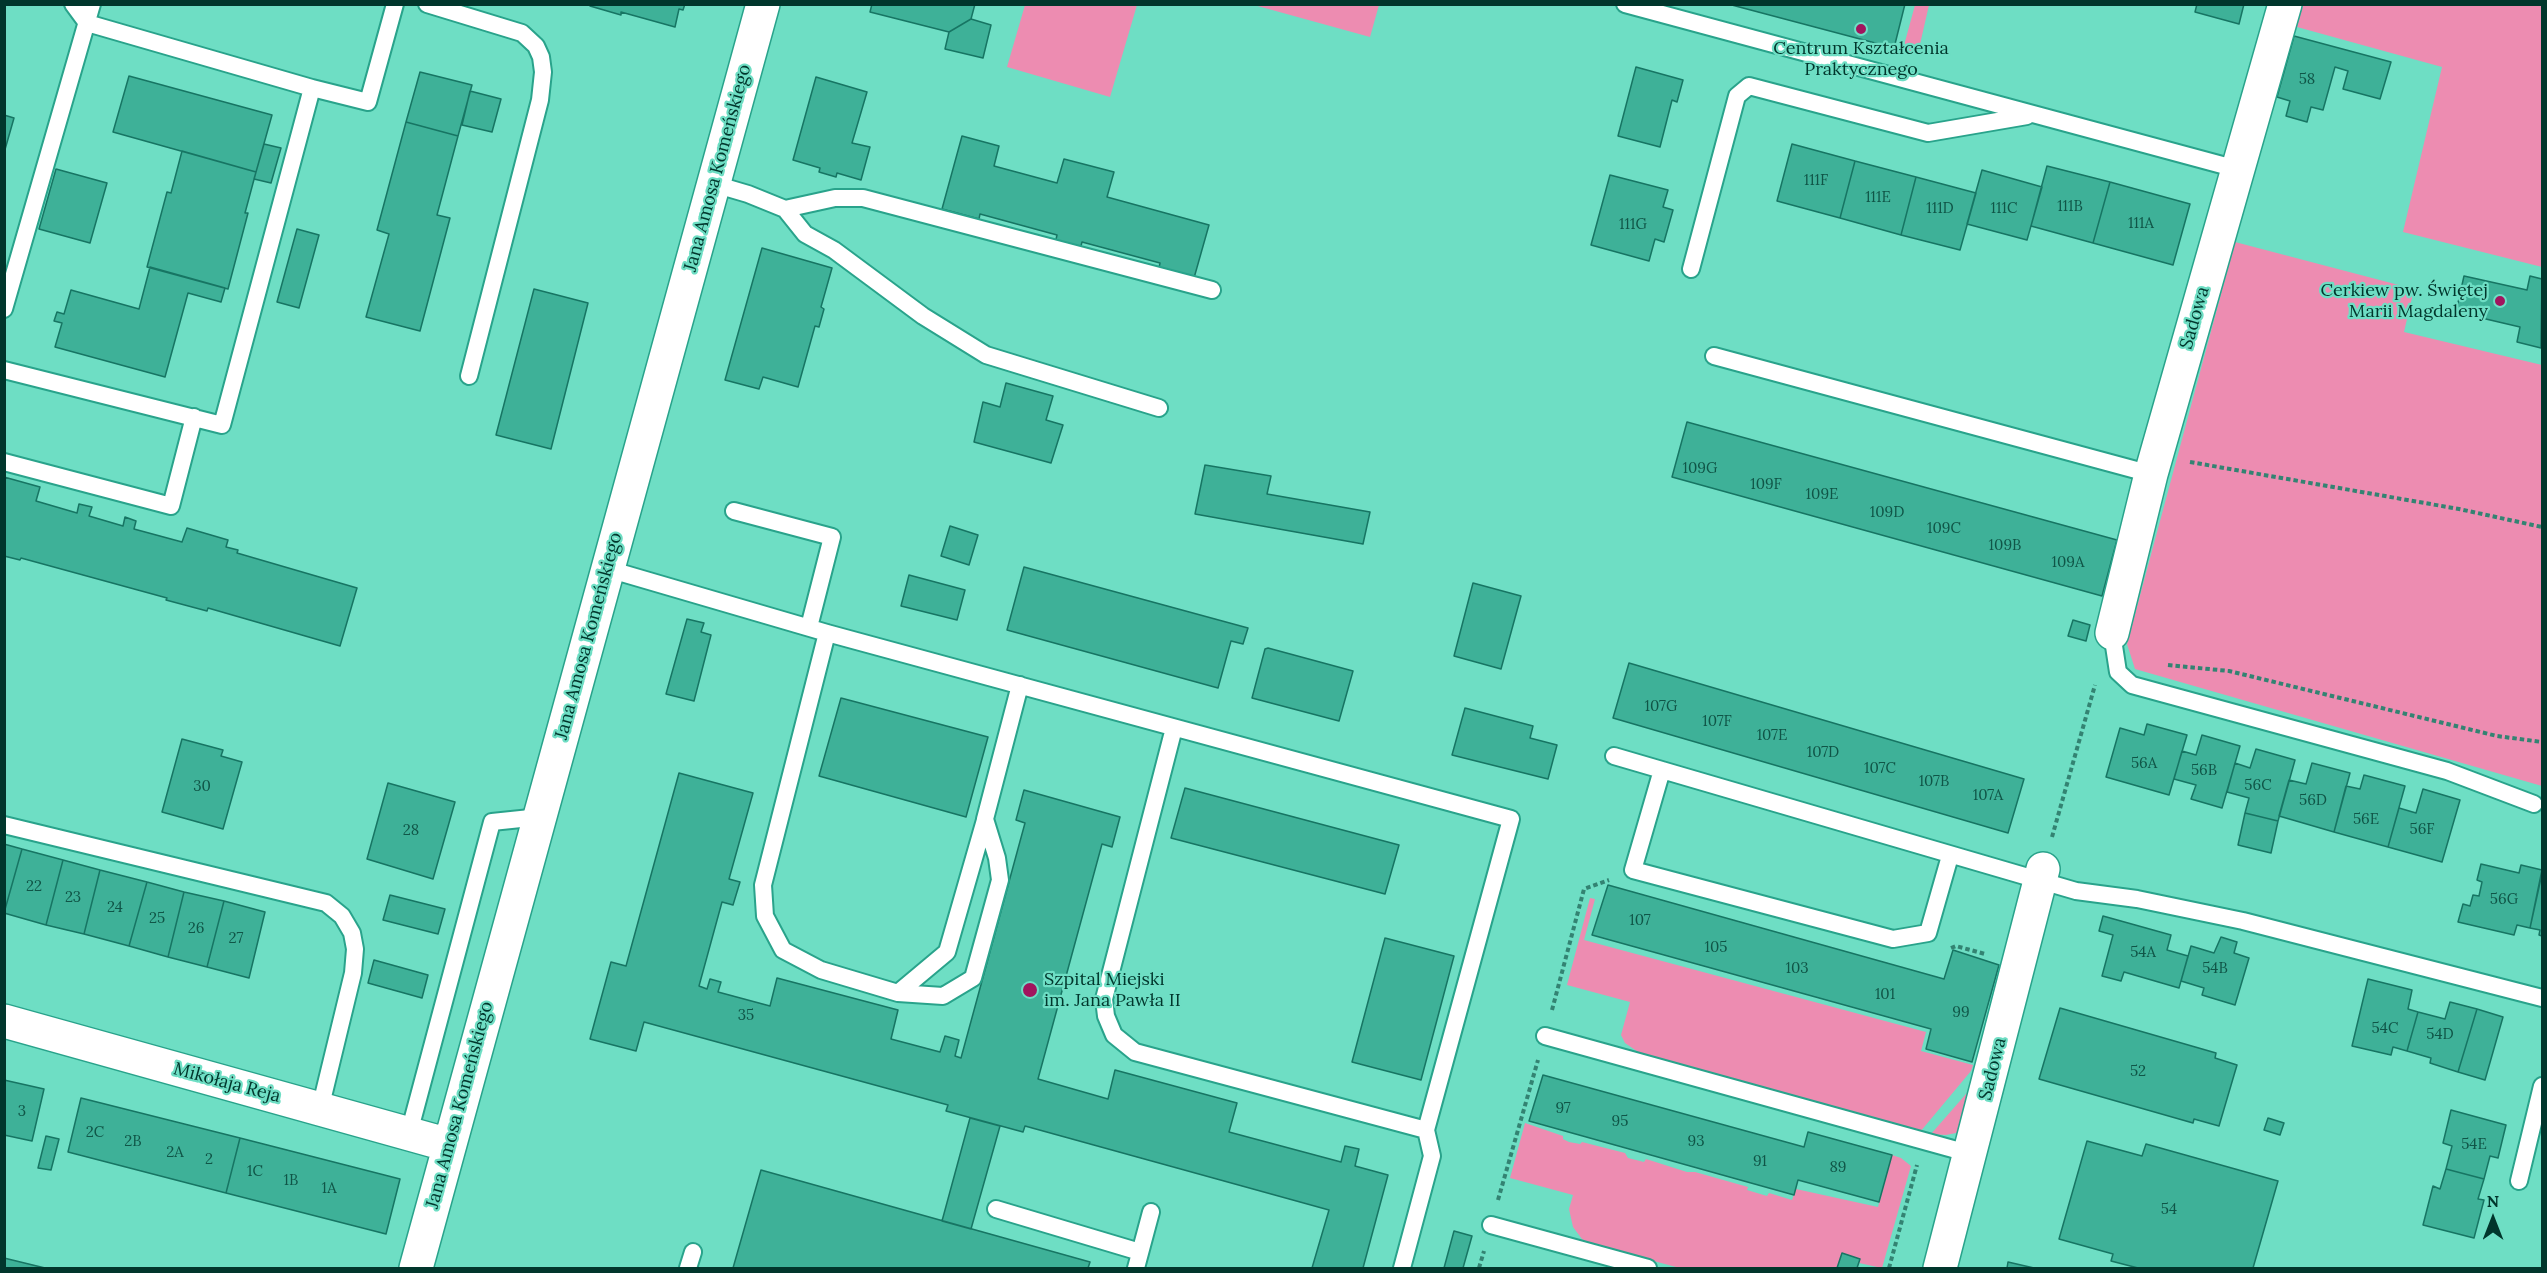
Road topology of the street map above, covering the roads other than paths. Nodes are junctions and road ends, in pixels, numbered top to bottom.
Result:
1 (73, 4) edge
2 (92, 4) edge
3 (395, 4) edge
4 (427, 4) edge
5 (763, 4) edge
6 (1625, 4) edge
7 (2285, 4) edge
8 (1684, 12) edge
9 (87, 23) junction
10 (312, 88) junction
11 (2034, 114) junction
12 (2237, 169) junction
13 (714, 184) junction
14 (785, 209) junction
15 (1691, 269) dead end
16 (1212, 290) dead end
17 (4, 309) edge
18 (1713, 356) dead end
19 (4, 370) edge
20 (470, 376) dead end
21 (1159, 408) dead end
22 (194, 417) junction
23 (4, 462) edge
24 (2151, 474) junction
25 (734, 511) dead end
26 (608, 569) junction
27 (808, 627) junction
28 (827, 633) junction
29 (2112, 633) joint
30 (1020, 685) junction
31 (1174, 728) junction
32 (1614, 756) dead end
33 (1662, 770) junction
34 (2534, 804) dead end
35 (540, 817) junction
36 (985, 819) junction
37 (4, 825) edge
38 (1950, 856) junction
39 (2042, 874) junction
40 (898, 993) junction
41 (2542, 998) edge
42 (4, 1022) edge
43 (1545, 1036) road end
44 (2542, 1086) edge
45 (320, 1109) junction
46 (1426, 1130) junction
47 (409, 1133) junction
48 (449, 1145) junction
49 (1971, 1154) junction
50 (2519, 1181) dead end
51 (996, 1209) dead end
52 (1151, 1212) dead end
53 (1491, 1225) road end
54 (693, 1252) dead end
55 (1140, 1252) junction
56 (416, 1269) edge
57 (688, 1269) edge
58 (1136, 1269) edge
59 (1402, 1269) edge
60 (1648, 1269) edge
61 (1940, 1269) edge

1 - 9 lane
2 - 9 lane
3 - 10 lane
4 - 20 lane
5 - 13 street, Jana Amosa Komeńskiego
6 - 8 lane
7 - 12 street, Sadowa
8 - 11 lane
9 - 10 lane
9 - 17 lane
10 - 22 lane
11 - 12 lane
11 - 15 lane
12 - 24 street, Sadowa
13 - 14 lane
13 - 26 street, Jana Amosa Komeńskiego
14 - 16 lane
14 - 21 lane
18 - 24 lane
19 - 22 lane
22 - 23 lane
24 - 29 street, Sadowa
25 - 27 lane
26 - 27 lane
26 - 35 street, Jana Amosa Komeńskiego
27 - 28 lane
28 - 30 lane
28 - 40 lane
29 - 34 lane
30 - 31 lane
30 - 36 lane
31 - 46 lane
31 - 46 lane
32 - 33 lane
33 - 38 lane
33 - 38 lane
35 - 47 lane
35 - 48 street, Jana Amosa Komeńskiego
36 - 40 lane
36 - 40 lane
37 - 45 lane
38 - 39 lane
39 - 41 lane
39 - 49 street, Sadowa
42 - 45 street, Mikołaja Reja
43 - 49 lane
44 - 50 lane
45 - 47 street, Mikołaja Reja
46 - 59 lane
47 - 48 street, Mikołaja Reja
48 - 56 street, Jana Amosa Komeńskiego
49 - 61 street, Sadowa
51 - 55 lane
52 - 55 lane
53 - 60 lane
54 - 57 lane
55 - 58 lane

